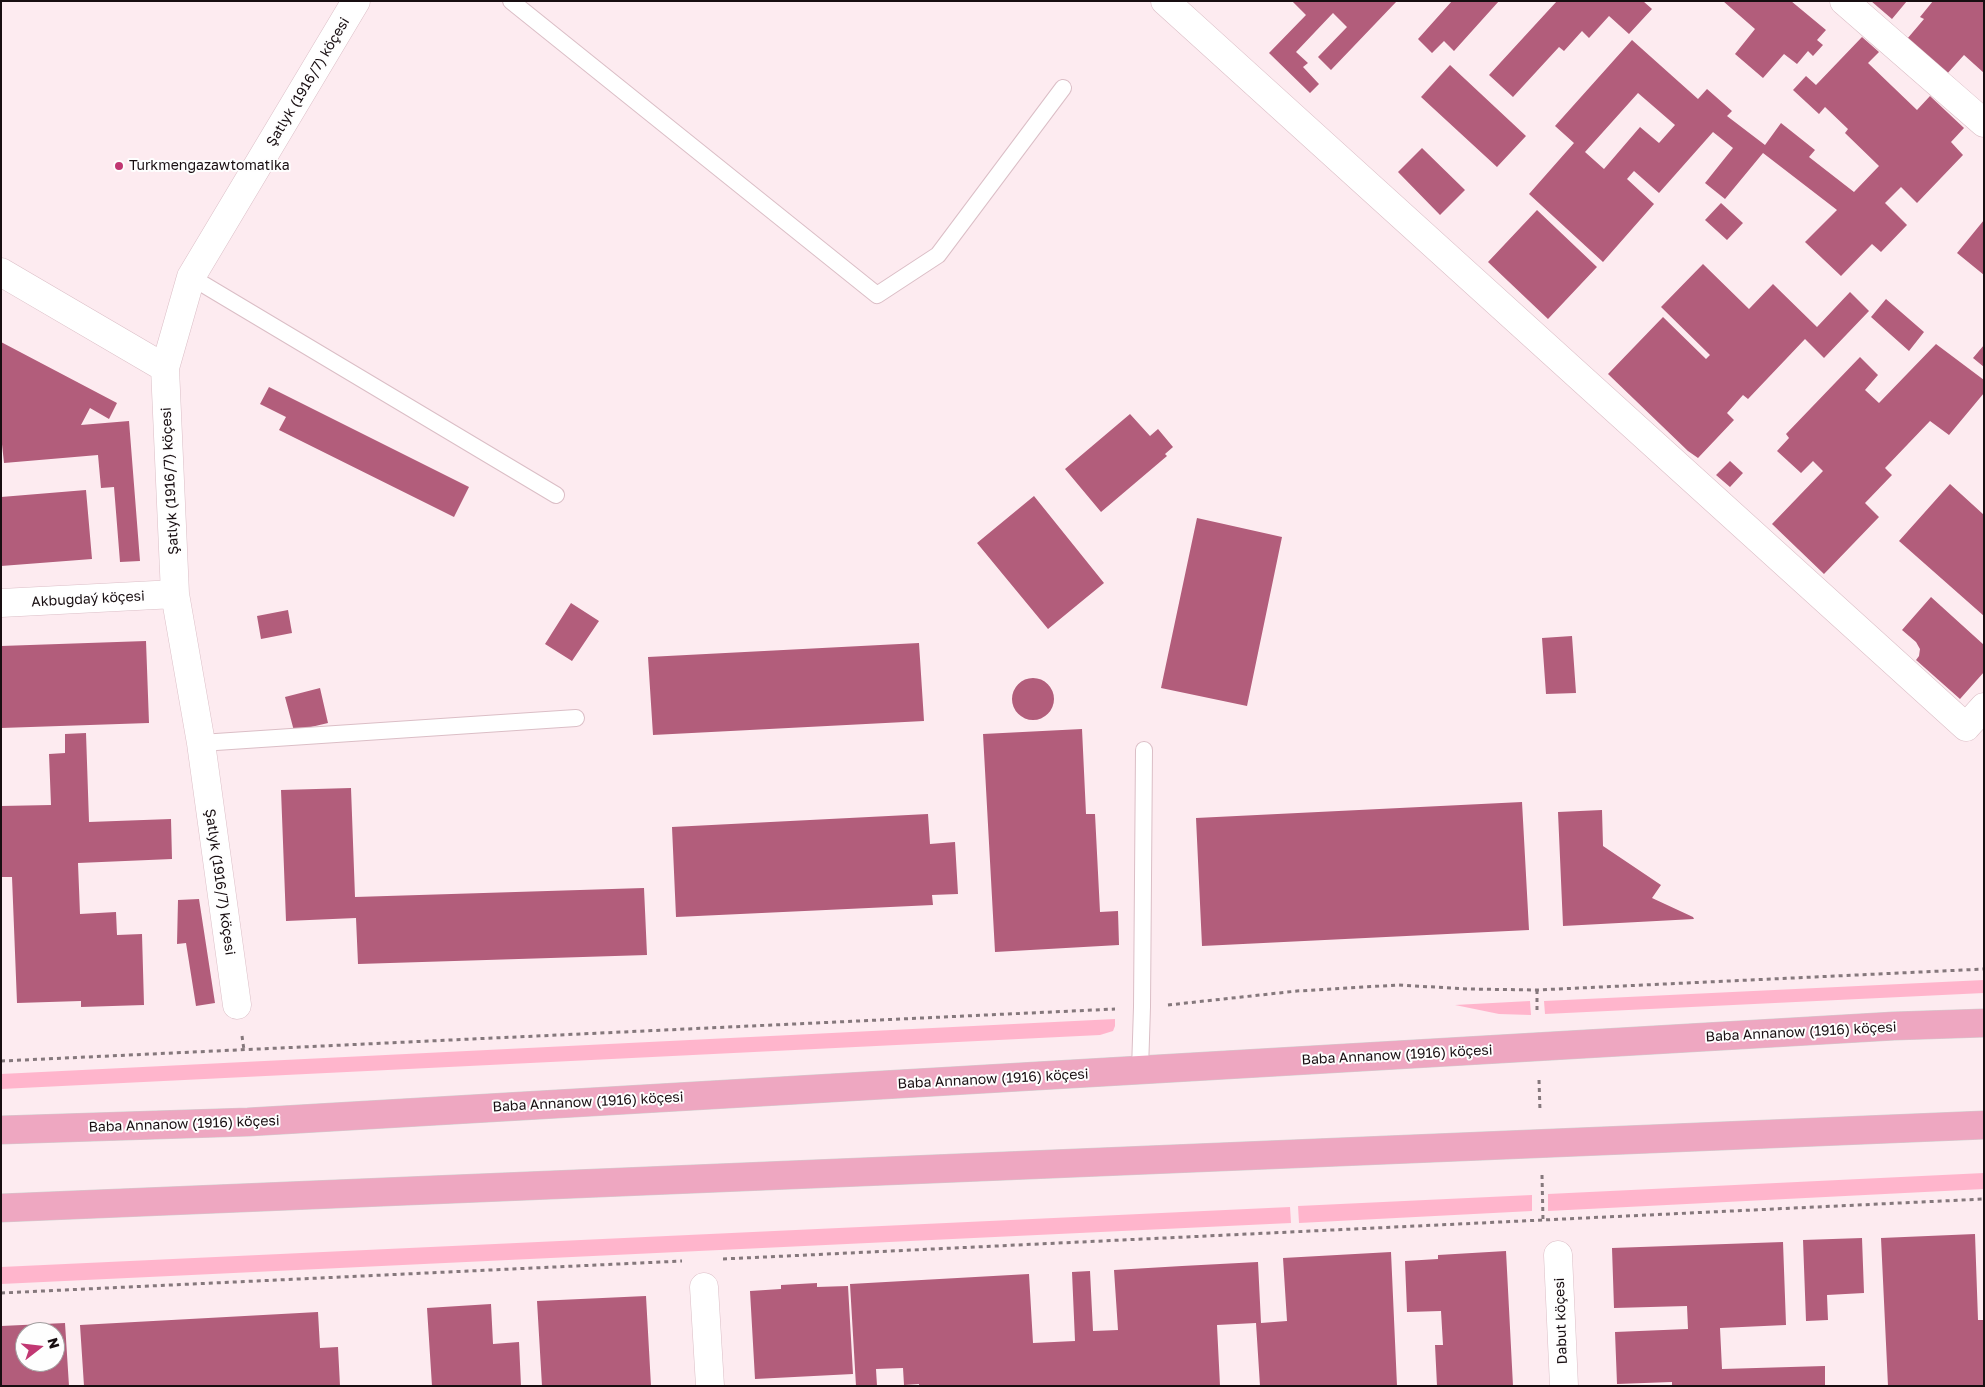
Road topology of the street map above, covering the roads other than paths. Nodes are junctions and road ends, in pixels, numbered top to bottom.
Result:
1 (511, 1) edge
2 (1165, 1) edge
3 (1844, 1) edge
4 (349, 4) edge
5 (1063, 88) dead end
6 (1984, 123) edge
7 (1, 272) edge
8 (191, 278) junction
9 (165, 368) junction
10 (556, 495) dead end
11 (175, 594) junction
12 (1, 603) edge
13 (1984, 707) edge
14 (576, 718) dead end
15 (201, 743) junction
16 (1144, 750) dead end
17 (237, 1005) dead end
18 (1984, 1023) edge
19 (1140, 1070) junction
20 (1984, 1125) edge
21 (1, 1130) edge
22 (1, 1208) edge
23 (1558, 1255) dead end
24 (704, 1287) dead end
25 (710, 1386) edge
26 (1564, 1386) edge

1 - 5 lane
2 - 13 street
3 - 6 street
4 - 8 street, Şatlyk (1916/7) köçesi
7 - 9 street
8 - 9 street, Şatlyk (1916/7) köçesi
8 - 10 lane
9 - 11 street, Şatlyk (1916/7) köçesi
11 - 12 street, Akbugdaý köçesi
11 - 15 street, Şatlyk (1916/7) köçesi
14 - 15 lane
15 - 17 street, Şatlyk (1916/7) köçesi
16 - 19 lane
18 - 19 main road, Baba Annanow (1916) köçesi
19 - 21 main road, Baba Annanow (1916) köçesi
20 - 22 main road
23 - 26 street, Dabut köçesi
24 - 25 street

